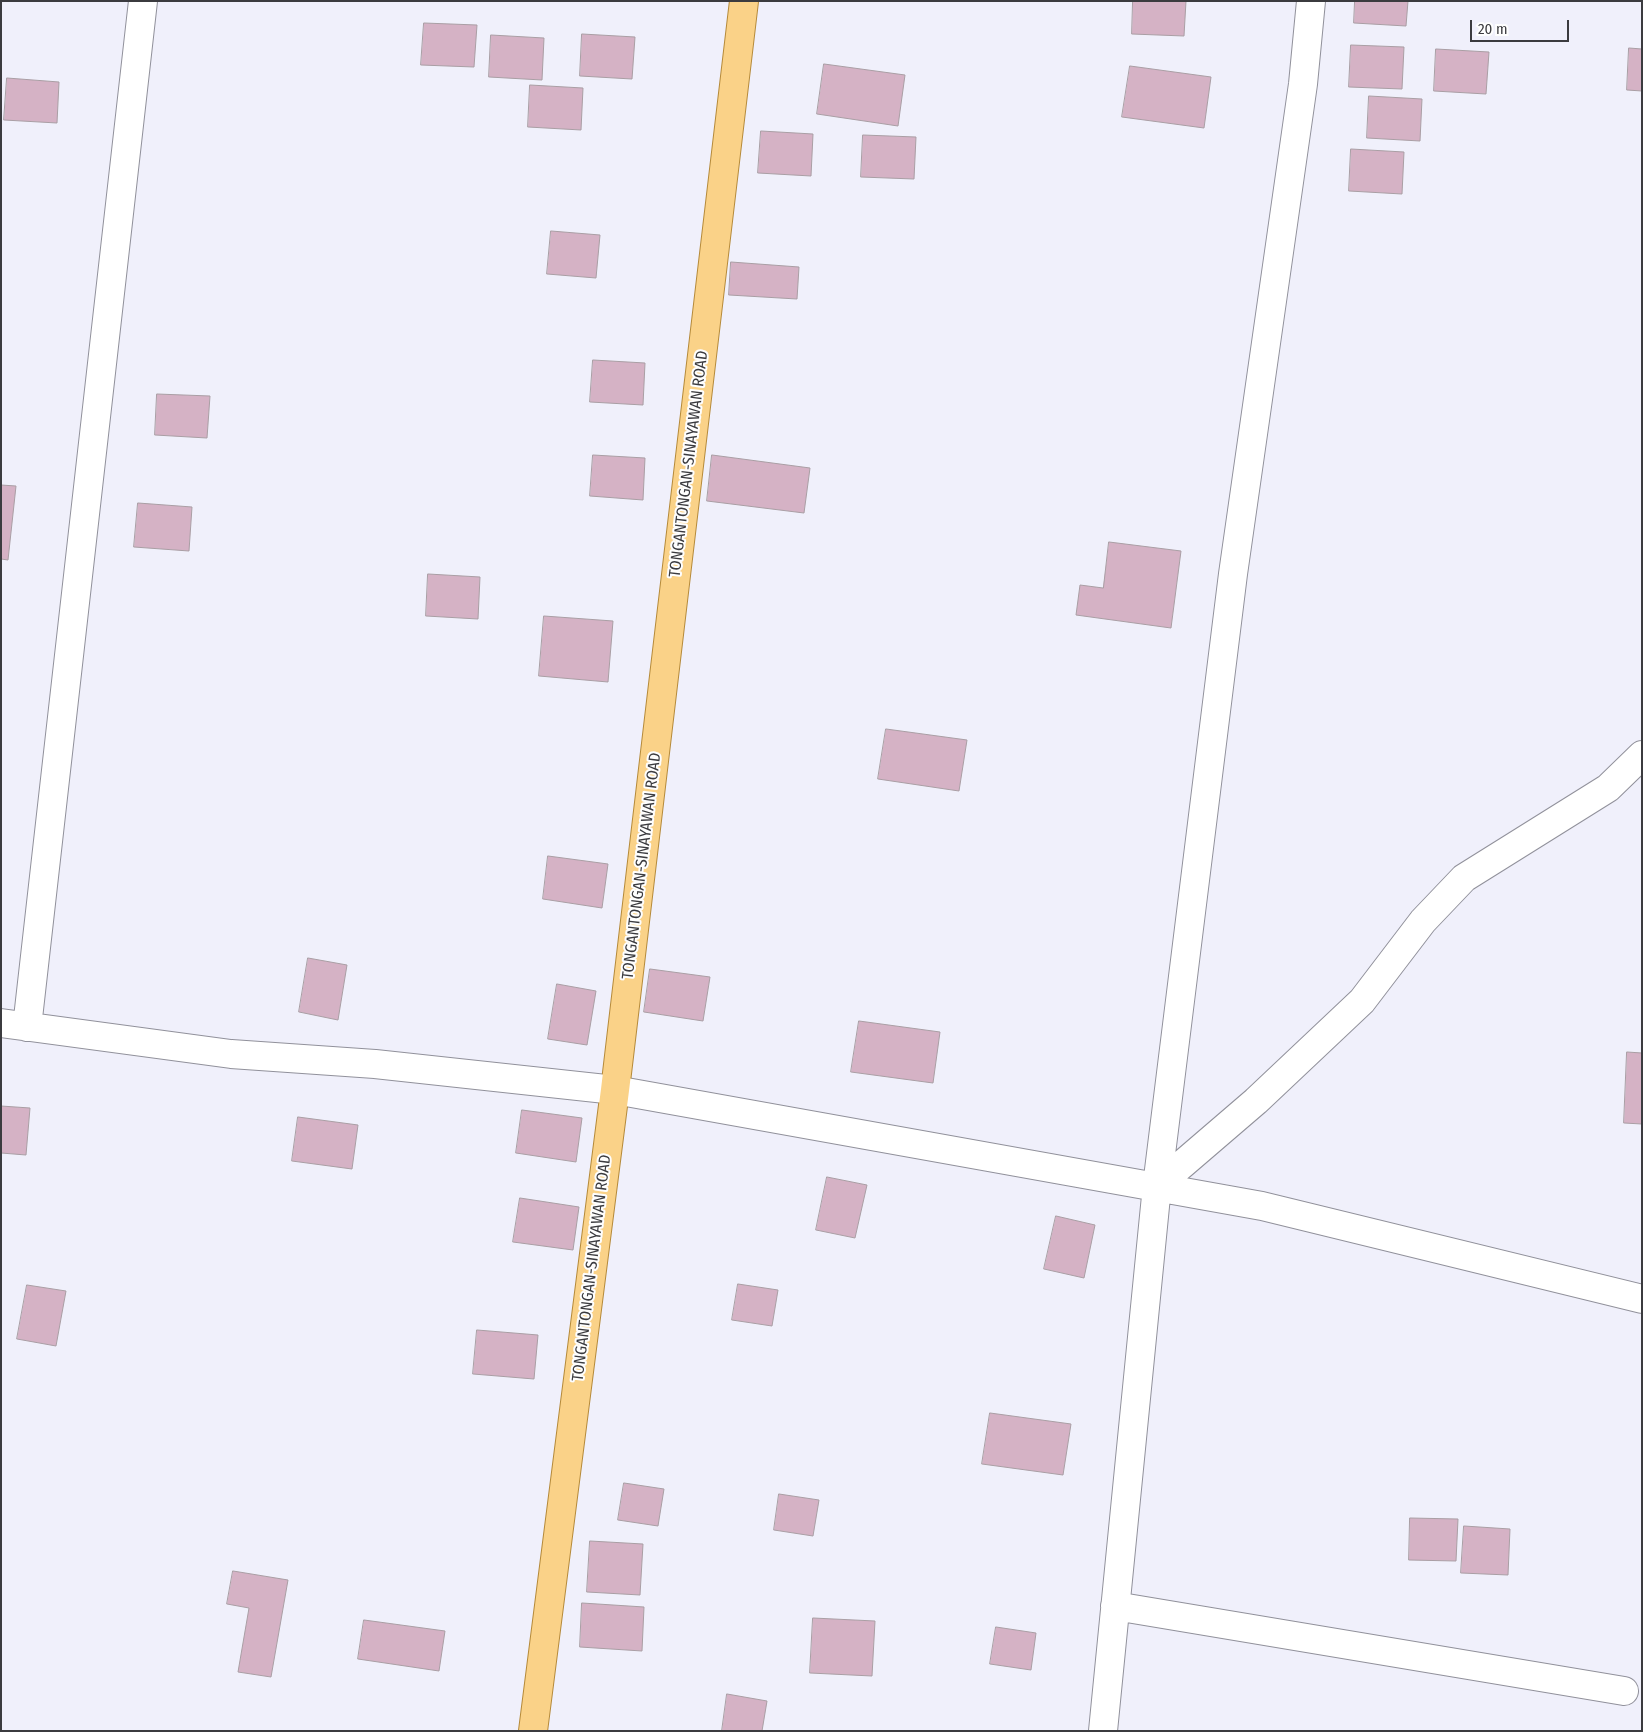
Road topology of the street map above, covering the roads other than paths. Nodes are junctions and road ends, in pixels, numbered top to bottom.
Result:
1 (143, 1) edge
2 (744, 1) edge
3 (1311, 1) edge
4 (1642, 755) edge
5 (14, 1025) edge
6 (615, 1090) junction
7 (1157, 1186) junction
8 (1642, 1299) edge
9 (1115, 1606) junction
10 (1624, 1691) dead end
11 (533, 1731) edge
12 (1103, 1731) edge

1 - 5 street
2 - 6 main road, TONGANTONGAN-SINAYAWAN ROAD
3 - 7 street
4 - 7 street
5 - 6 street
6 - 7 street
6 - 11 main road, TONGANTONGAN-SINAYAWAN ROAD
7 - 8 street
7 - 9 street
9 - 10 street
9 - 12 street

